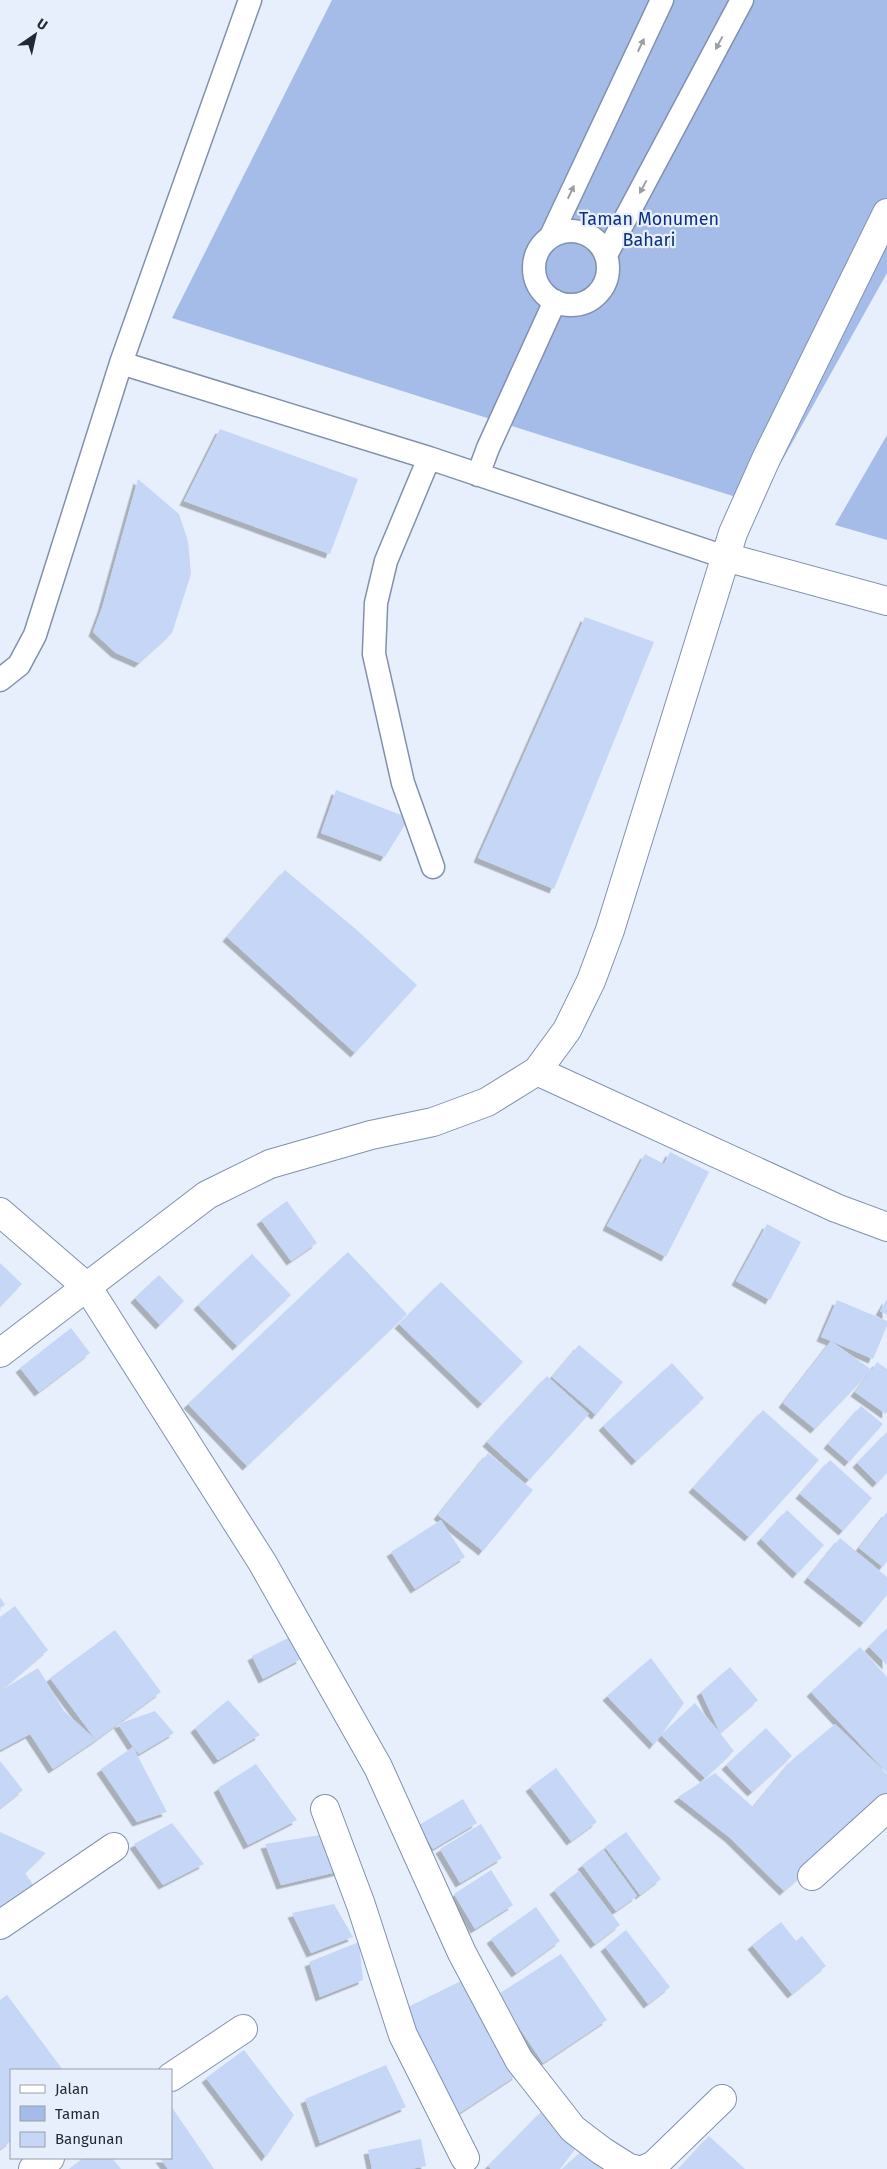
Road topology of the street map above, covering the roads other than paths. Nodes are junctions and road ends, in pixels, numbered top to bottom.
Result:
1 (250, 0) edge
2 (662, 0) edge
3 (742, 0) edge
4 (887, 213) edge
5 (551, 236) junction
6 (606, 255) junction
7 (554, 301) junction
8 (121, 363) junction
9 (429, 458) junction
10 (478, 476) junction
11 (725, 557) junction
12 (887, 601) edge
13 (0, 680) edge
14 (433, 867) dead end
15 (537, 1071) junction
16 (0, 1212) edge
17 (887, 1227) edge
18 (88, 1288) junction
19 (0, 1353) edge
20 (887, 1808) edge
21 (325, 1810) dead end
22 (114, 1847) dead end
23 (812, 1876) dead end
24 (0, 1925) edge
25 (243, 2029) dead end
26 (172, 2076) edge
27 (722, 2099) dead end
28 (48, 2159) edge
29 (466, 2165) edge
30 (33, 2169) edge
31 (634, 2169) edge
32 (645, 2169) edge

1 - 8 lane
5 -> 2 lane
3 -> 6 lane
4 - 11 street
5 - 6 lane
5 - 7 lane
6 - 7 lane
7 - 10 lane
8 - 9 lane
8 - 13 lane
9 - 10 lane
9 - 14 lane
10 - 11 lane
11 - 12 street
11 - 15 street
15 - 17 street
15 - 18 street
16 - 18 street
18 - 19 street
18 - 31 street
20 - 23 street
21 - 29 street
22 - 24 street
25 - 26 street
27 - 32 street
28 - 30 street

